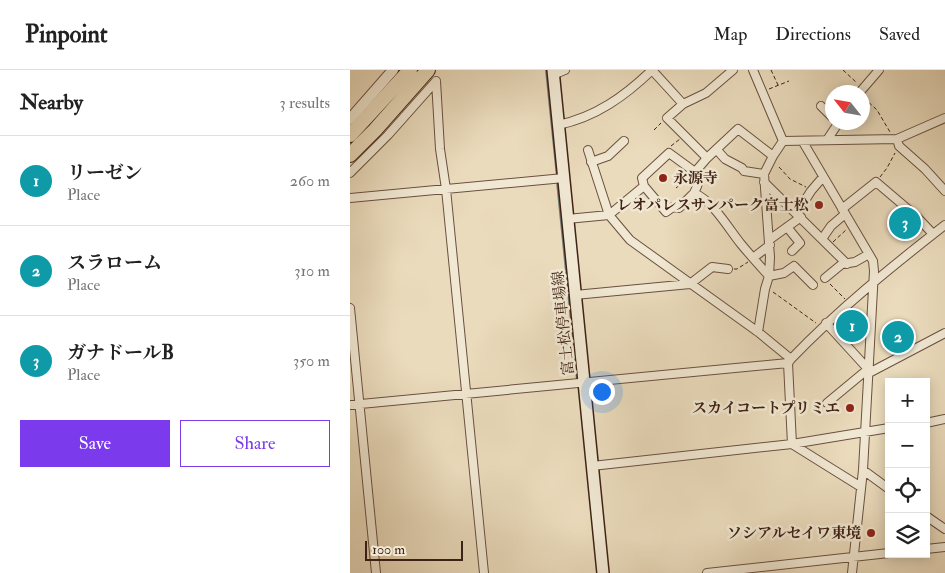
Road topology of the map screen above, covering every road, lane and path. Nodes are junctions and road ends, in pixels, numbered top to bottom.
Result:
1 (393, 70) edge
2 (410, 70) edge
3 (428, 70) edge
4 (565, 70) edge
5 (638, 70) edge
6 (732, 70) edge
7 (753, 70) edge
8 (772, 70) edge
9 (843, 70) edge
10 (879, 70) edge
11 (553, 72) edge
12 (646, 76) junction
13 (790, 81) dead end
14 (857, 85) edge
15 (866, 85) edge
16 (778, 86) junction
17 (762, 92) junction
18 (683, 104) junction
19 (870, 104) edge
20 (821, 106) dead end
21 (825, 110) edge
22 (667, 118) junction
23 (945, 118) edge
24 (350, 119) edge
25 (558, 125) junction
26 (654, 130) dead end
27 (833, 130) edge
28 (350, 135) edge
29 (684, 135) junction
30 (827, 140) junction
31 (624, 141) dead end
32 (783, 141) junction
33 (803, 142) junction
34 (897, 142) junction
35 (588, 150) dead end
36 (717, 150) junction
37 (669, 153) junction
38 (350, 155) edge
39 (773, 156) junction
40 (707, 158) junction
41 (591, 162) junction
42 (779, 167) dead end
43 (695, 172) junction
44 (350, 173) edge
45 (823, 177) junction
46 (560, 178) junction
47 (764, 178) junction
48 (876, 182) junction
49 (644, 186) junction
50 (446, 188) junction
51 (676, 188) dead end
52 (813, 190) junction
53 (945, 191) edge
54 (694, 193) junction
55 (350, 198) edge
56 (843, 211) junction
57 (609, 214) junction
58 (799, 215) junction
59 (568, 218) junction
60 (851, 224) junction
61 (945, 225) edge
62 (787, 227) junction
63 (933, 234) junction
64 (822, 239) junction
65 (770, 242) junction
66 (829, 245) junction
67 (792, 251) dead end
68 (869, 254) junction
69 (753, 258) junction
70 (847, 264) junction
71 (728, 269) joint
72 (769, 276) junction
73 (825, 278) joint
74 (873, 282) junction
75 (690, 284) junction
76 (813, 285) dead end
77 (765, 289) junction
78 (575, 295) junction
79 (848, 304) junction
80 (350, 308) edge
81 (824, 325) junction
82 (758, 332) junction
83 (945, 333) edge
84 (789, 361) junction
85 (868, 372) junction
86 (584, 383) junction
87 (466, 394) junction
88 (827, 403) dead end
89 (360, 404) junction
90 (350, 405) edge
91 (945, 419) edge
92 (930, 422) edge
93 (885, 429) edge
94 (865, 432) junction
95 (792, 444) junction
96 (592, 466) junction
97 (863, 470) junction
98 (885, 486) edge
99 (861, 487) junction
100 (930, 519) edge
101 (945, 529) edge
102 (945, 547) edge
103 (930, 549) edge
104 (885, 553) edge
105 (853, 556) junction
106 (376, 573) edge
107 (484, 573) edge
108 (603, 573) edge
109 (708, 573) edge
110 (852, 573) edge

1 - 24 street
2 - 28 highway
3 - 38 highway
4 - 11 street
5 - 12 street
6 - 18 street
7 - 17 street
8 - 16 path
9 - 14 path
10 - 15 street
11 - 25 main road, 富士松停車場線
12 - 18 street
12 - 25 street
13 - 16 path
16 - 17 path
17 - 32 street
18 - 22 street
19 - 34 path
20 - 21 street
22 - 26 path
22 - 29 street
23 - 34 street
25 - 46 main road, 富士松停車場線
27 - 30 street
29 - 37 path
29 - 40 street
30 - 33 street
30 - 34 street
31 - 41 street
32 - 33 street
32 - 39 street
33 - 45 street
34 - 48 path
34 - 53 street
35 - 41 street
36 - 39 street
36 - 40 street
36 - 47 street
37 - 43 street
37 - 49 street
39 - 47 street
40 - 43 street
41 - 57 street
42 - 52 path
43 - 51 path
43 - 54 street
44 - 50 street
45 - 52 street
45 - 56 street
46 - 50 street
46 - 59 main road, 富士松停車場線
47 - 58 street
47 - 65 street
48 - 56 street
48 - 63 street
49 - 54 street
49 - 57 street
50 - 55 street
50 - 87 street
52 - 58 street
54 - 69 street
56 - 60 street
56 - 64 street
57 - 59 street
57 - 75 street
58 - 62 street
58 - 64 street
59 - 78 main road, 富士松停車場線
60 - 66 path
60 - 68 street
61 - 63 street
62 - 65 street
62 - 67 street
63 - 74 street
64 - 66 street
65 - 69 street
65 - 72 street
66 - 70 street
68 - 70 street
68 - 74 street
69 - 71 path
69 - 72 street
70 - 73 street
71 - 75 street
72 - 76 street
72 - 77 street
73 - 79 path
74 - 79 street
74 - 85 street
75 - 78 street
75 - 82 street
77 - 81 path
77 - 82 street
78 - 86 main road, 富士松停車場線
79 - 81 street
80 - 89 street
81 - 84 street
81 - 85 street
82 - 84 street
83 - 85 street
84 - 86 street
84 - 95 street
85 - 88 street
85 - 94 street
86 - 87 street
86 - 96 main road, 富士松停車場線
87 - 89 street
87 - 107 street
89 - 90 street
89 - 106 street
91 - 92 street
93 - 94 street
94 - 95 street
94 - 97 street
95 - 96 street
95 - 99 street
96 - 108 main road, 富士松停車場線
97 - 98 street
97 - 99 street
99 - 105 street
100 - 101 street
102 - 103 street
104 - 105 street
105 - 109 street
105 - 110 street

